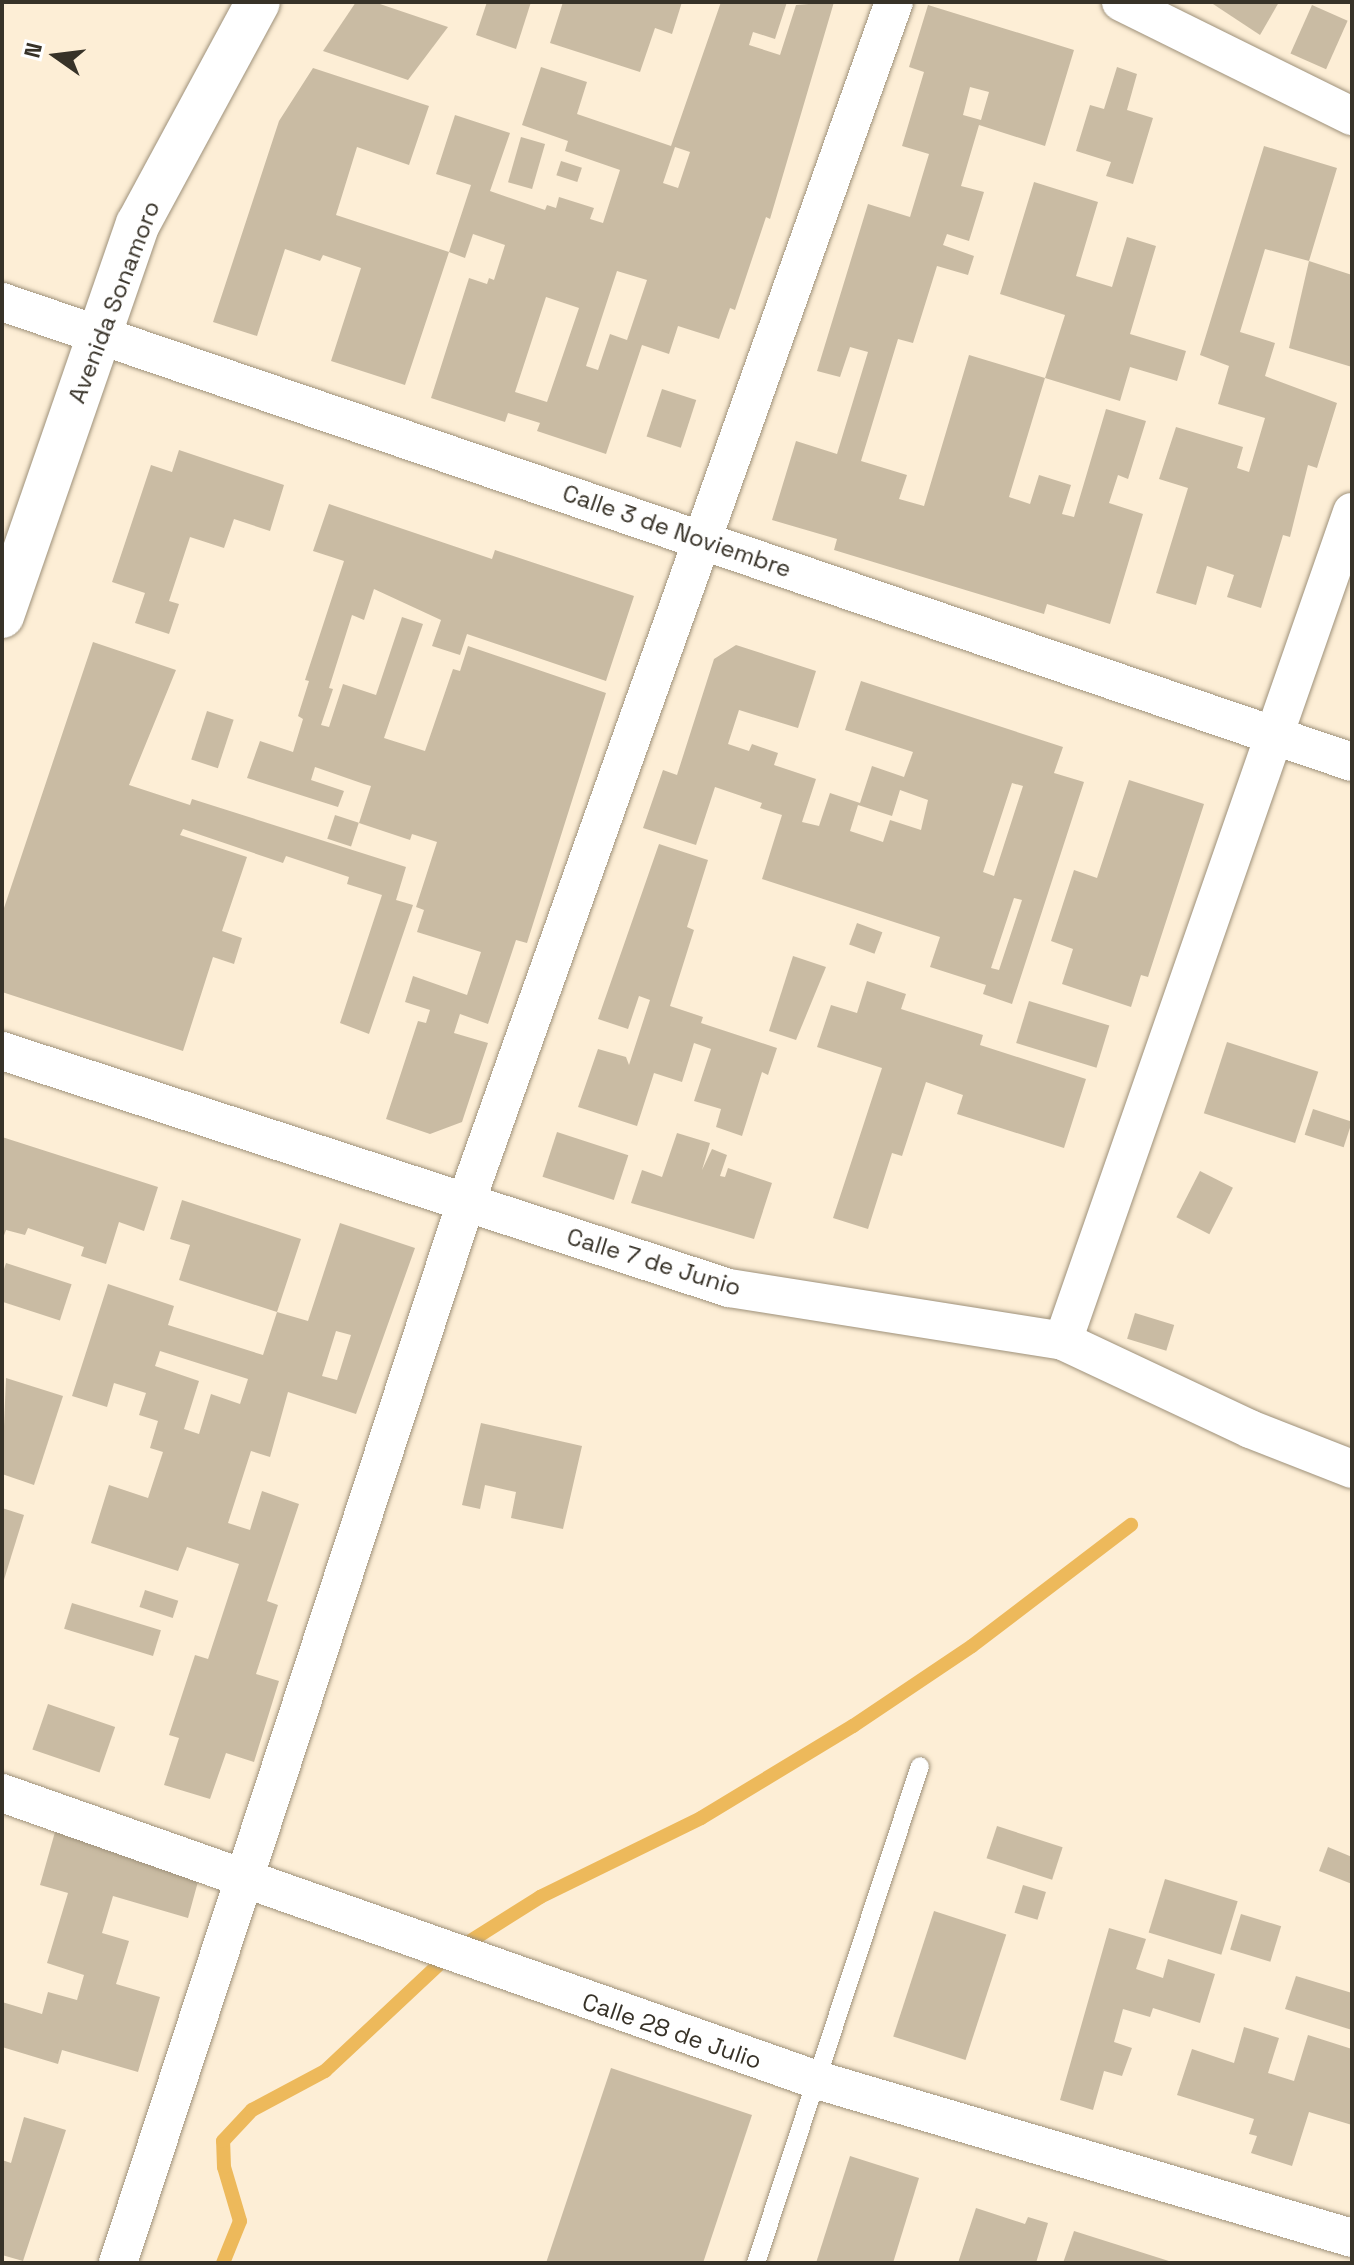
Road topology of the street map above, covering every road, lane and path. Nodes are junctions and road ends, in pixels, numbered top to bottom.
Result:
1 (258, 2) edge
2 (894, 2) edge
3 (1121, 2) edge
4 (1352, 116) edge
5 (2, 302) edge
6 (99, 334) junction
7 (1352, 512) edge
8 (699, 539) junction
9 (2, 616) edge
10 (1277, 737) junction
11 (1352, 762) edge
12 (2, 1051) edge
13 (466, 1202) junction
14 (1063, 1341) junction
15 (1352, 1469) edge
16 (920, 1766) dead end
17 (2, 1793) edge
18 (244, 1879) junction
19 (817, 2080) junction
20 (1352, 2238) edge
21 (118, 2263) edge
22 (756, 2263) edge

1 - 6 main road, Avenida Sonamoro
2 - 8 street
3 - 4 street
5 - 6 street, Calle 3 de Noviembre
6 - 8 street, Calle 3 de Noviembre
6 - 9 main road, Avenida Sonamoro
7 - 10 street
8 - 10 street, Calle 3 de Noviembre
8 - 13 street
10 - 11 street, Calle 3 de Noviembre
10 - 14 street
12 - 13 street, Calle 7 de Junio
13 - 14 street, Calle 7 de Junio
13 - 18 street
14 - 15 street, Calle 7 de Junio
16 - 19 lane
17 - 18 street, Calle 28 de Julio
18 - 19 street, Calle 28 de Julio
18 - 21 street
19 - 20 street, Calle 28 de Julio
19 - 22 lane

